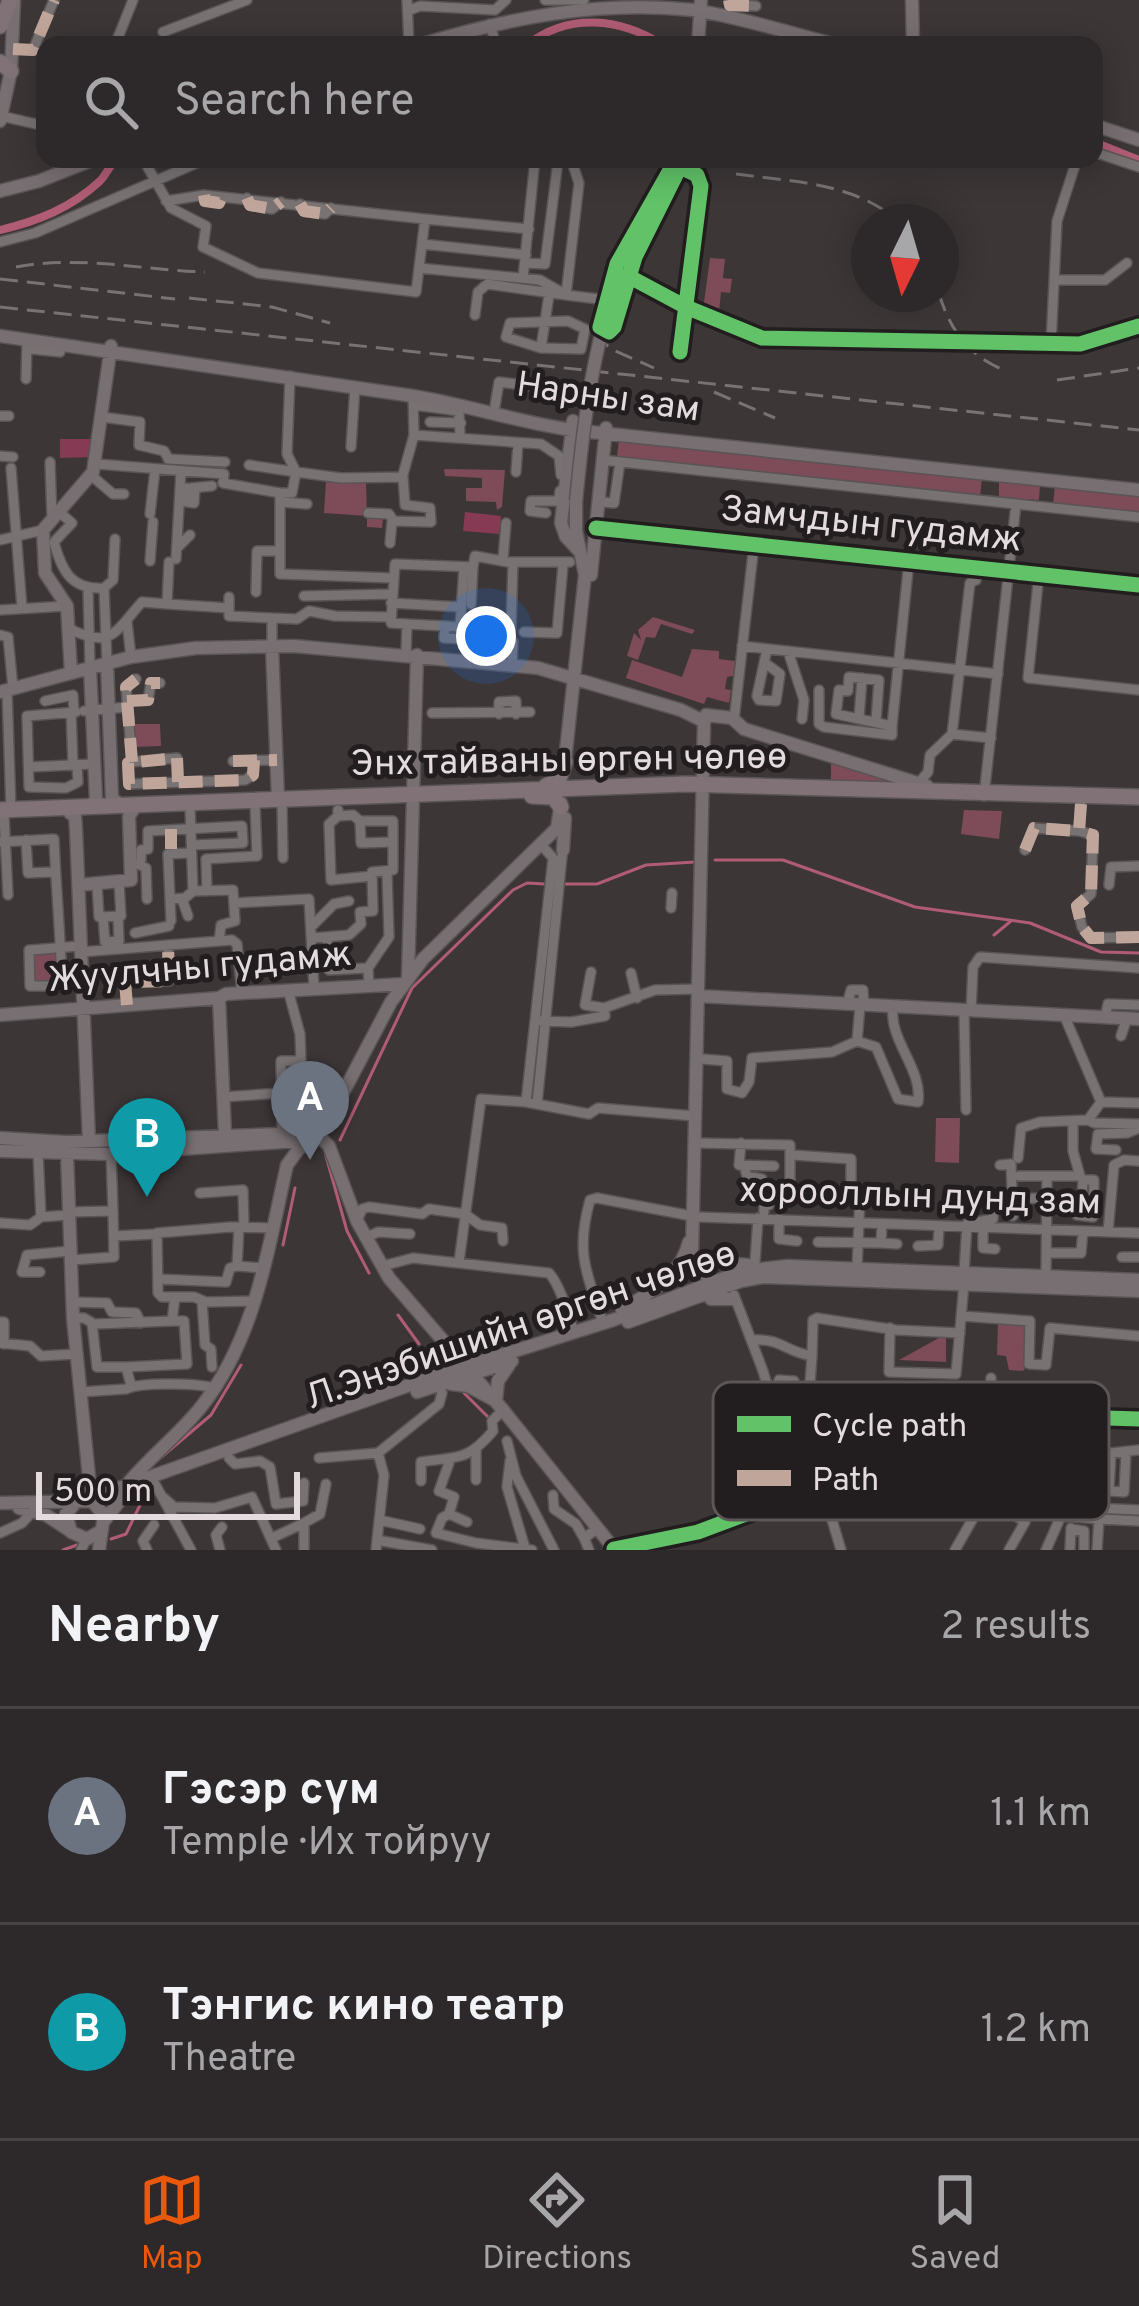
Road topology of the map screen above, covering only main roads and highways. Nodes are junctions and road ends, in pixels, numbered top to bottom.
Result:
1 (913, 0) edge
2 (6, 3) edge
3 (697, 7) edge
4 (0, 26) edge
5 (453, 36) edge
6 (804, 36) edge
7 (913, 36) edge
8 (8, 61) edge
9 (1, 119) edge
10 (1103, 128) edge
11 (1139, 140) edge
12 (72, 168) edge
13 (675, 168) edge
14 (0, 191) edge
15 (0, 333) edge
16 (111, 348) junction
17 (249, 367) junction
18 (408, 396) junction
19 (573, 426) junction
20 (606, 429) junction
21 (1139, 488) edge
22 (599, 504) junction
23 (570, 505) junction
24 (587, 581) junction
25 (272, 646) junction
26 (411, 654) junction
27 (107, 663) junction
28 (90, 668) junction
29 (71, 673) junction
30 (577, 678) junction
31 (7, 690) edge
32 (706, 721) junction
33 (544, 787) junction
34 (699, 788) junction
35 (570, 791) junction
36 (975, 792) junction
37 (414, 797) junction
38 (1139, 801) edge
39 (280, 805) junction
40 (88, 807) junction
41 (127, 808) junction
42 (4, 813) edge
43 (70, 813) junction
44 (563, 850) road end
45 (79, 884) junction
46 (422, 964) junction
47 (403, 986) junction
48 (700, 994) junction
49 (219, 998) junction
50 (84, 1009) junction
51 (0, 1015) edge
52 (1133, 1018) edge
53 (699, 1059) junction
54 (301, 1132) junction
55 (225, 1134) junction
56 (0, 1138) edge
57 (89, 1141) junction
58 (180, 1143) junction
59 (698, 1143) junction
60 (16, 1146) junction
61 (331, 1150) junction
62 (0, 1151) edge
63 (68, 1154) junction
64 (287, 1165) junction
65 (694, 1221) junction
66 (701, 1261) junction
67 (756, 1272) junction
68 (889, 1276) junction
69 (964, 1279) junction
70 (1132, 1285) edge
71 (728, 1292) junction
72 (611, 1323) junction
73 (446, 1344) junction
74 (544, 1347) junction
75 (506, 1359) junction
76 (467, 1371) junction
77 (440, 1381) junction
78 (499, 1406) junction
79 (155, 1451) junction
80 (142, 1465) junction
81 (154, 1480) junction
82 (89, 1481) junction
83 (116, 1495) junction
84 (85, 1500) junction
85 (0, 1506) edge
86 (103, 1526) junction
87 (80, 1542) edge
88 (614, 1549) edge
89 (99, 1550) edge

1 - 7 main road
2 - 4 highway
2 - 8 main road
3 - 5 main road
3 - 6 main road
8 - 9 main road
10 - 11 main road
12 - 14 main road
13 - 23 main road, bridge
15 - 16 main road, Нарны зам
15 - 16 main road, Нарны зам
16 - 17 main road, Нарны зам
16 - 29 main road
17 - 18 main road, Нарны зам
17 - 18 main road, Нарны зам
18 - 19 main road, Нарны зам
19 - 20 main road, Нарны зам
19 - 23 main road
20 - 21 main road, Нарны зам
20 - 22 main road
22 - 23 main road
22 - 24 main road
23 - 24 main road
24 - 30 main road
24 - 30 main road
25 - 26 main road
25 - 27 main road
25 - 39 main road
26 - 30 main road
26 - 37 main road
27 - 28 main road
27 - 41 main road
28 - 29 main road
28 - 40 main road
29 - 31 main road
30 - 32 main road
30 - 35 main road
32 - 34 main road
32 - 36 main road
33 - 35 highway, Энх тайваны өргөн чөлөө
33 - 35 highway
33 - 37 highway, Энх тайваны өргөн чөлөө
34 - 35 highway, Энх тайваны өргөн чөлөө
34 - 36 highway, Энх тайваны өргөн чөлөө
34 - 36 highway, Энх тайваны өргөн чөлөө
34 - 48 main road
34 - 48 main road
35 - 37 highway, Энх тайваны өргөн чөлөө
35 - 44 main road
35 - 46 main road
35 - 46 main road
36 - 38 highway, Энх тайваны өргөн чөлөө
36 - 38 highway, Энх тайваны өргөн чөлөө
37 - 39 highway, Энх тайваны өргөн чөлөө
37 - 39 highway, Энх тайваны өргөн чөлөө
37 - 47 main road
39 - 41 highway, Энх тайваны өргөн чөлөө
39 - 41 highway, Энх тайваны өргөн чөлөө
40 - 41 highway, Энх тайваны өргөн чөлөө
40 - 42 highway, Энх тайваны өргөн чөлөө
41 - 43 highway, Энх тайваны өргөн чөлөө
41 - 45 main road
42 - 43 highway, Энх тайваны өргөн чөлөө
43 - 45 main road
45 - 50 main road
46 - 47 main road
47 - 49 main road, Жуулчны гудамж
47 - 54 main road
48 - 52 main road
48 - 53 main road
49 - 50 main road, Жуулчны гудамж
49 - 55 main road
50 - 51 main road, Жуулчны гудамж
50 - 57 main road
53 - 59 main road
53 - 59 main road
54 - 55 main road
54 - 58 main road
54 - 61 main road
54 - 61 main road
54 - 64 main road
54 - 64 main road
55 - 58 main road
56 - 60 main road
57 - 58 main road
57 - 60 main road
58 - 63 main road
59 - 65 main road
60 - 62 main road
60 - 63 main road
61 - 73 main road
63 - 82 main road
64 - 79 main road
65 - 66 main road
65 - 71 main road
65 - 72 main road
66 - 67 main road
66 - 71 main road
67 - 68 main road, Л.Энэбишийн өргөн чөлөө
67 - 68 main road, Л.Энэбишийн өргөн чөлөө
67 - 71 main road, Л.Энэбишийн өргөн чөлөө
67 - 71 main road
68 - 69 main road, Л.Энэбишийн өргөн чөлөө
69 - 70 main road, Л.Энэбишийн өргөн чөлөө
69 - 70 main road, Л.Энэбишийн өргөн чөлөө
71 - 72 main road, Л.Энэбишийн өргөн чөлөө
71 - 72 main road, Л.Энэбишийн өргөн чөлөө
72 - 74 main road, Л.Энэбишийн өргөн чөлөө
72 - 74 main road, Л.Энэбишийн өргөн чөлөө
73 - 75 main road
73 - 76 main road
73 - 77 main road
74 - 75 main road, Л.Энэбишийн өргөн чөлөө
75 - 76 main road, Л.Энэбишийн өргөн чөлөө
75 - 78 main road
76 - 77 main road, Л.Энэбишийн өргөн чөлөө
76 - 78 main road
77 - 78 main road
77 - 81 main road, Л.Энэбишийн өргөн чөлөө
77 - 81 main road, Л.Энэбишийн өргөн чөлөө
78 - 88 main road
79 - 80 main road
79 - 83 main road
80 - 81 main road
80 - 83 main road
81 - 83 main road, Л.Энэбишийн өргөн чөлөө
82 - 83 main road
82 - 84 main road
83 - 84 main road
83 - 86 main road
84 - 85 main road
84 - 86 main road
84 - 87 main road
85 - 87 main road
86 - 87 main road
86 - 89 main road

